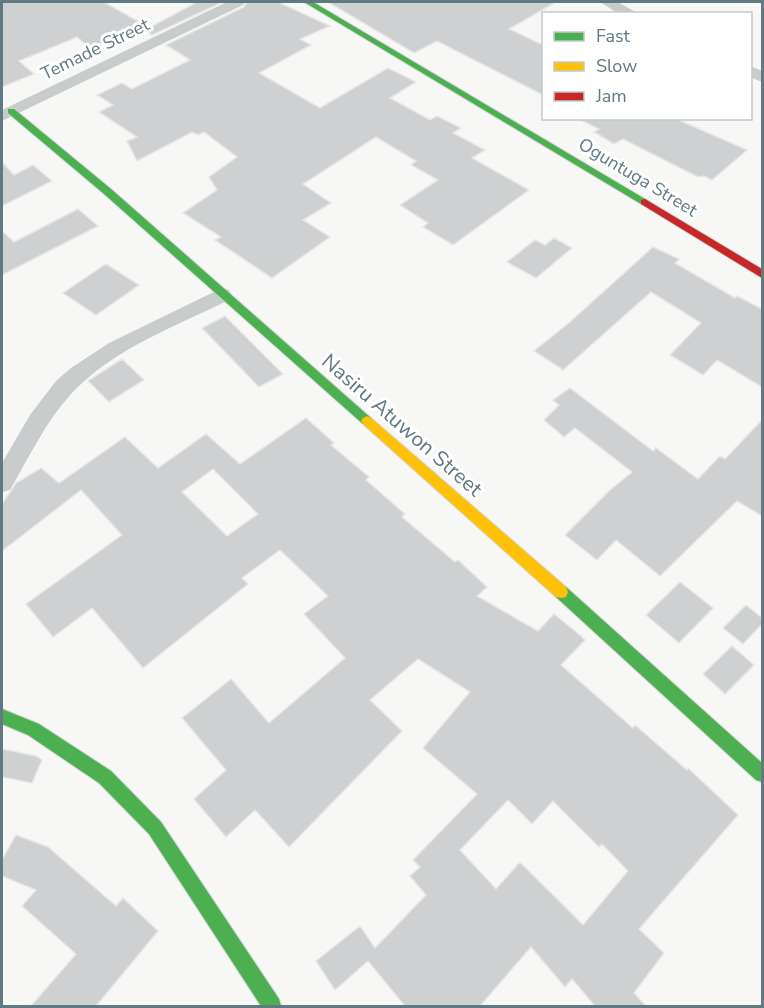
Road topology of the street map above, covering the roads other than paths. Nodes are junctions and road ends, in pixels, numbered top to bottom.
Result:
1 (238, 2) edge
2 (308, 2) edge
3 (607, 2) edge
4 (628, 12) edge
5 (6, 113) edge
6 (762, 274) edge
7 (222, 295) junction
8 (2, 483) edge
9 (2, 717) edge
10 (762, 774) edge
11 (272, 1006) edge

1 - 5 street, Temade Street
2 - 6 street, Oguntuga Street
3 - 4 street
5 - 7 street, Nasiru Atuwon Street
7 - 8 street
7 - 10 street, Nasiru Atuwon Street
9 - 11 street

